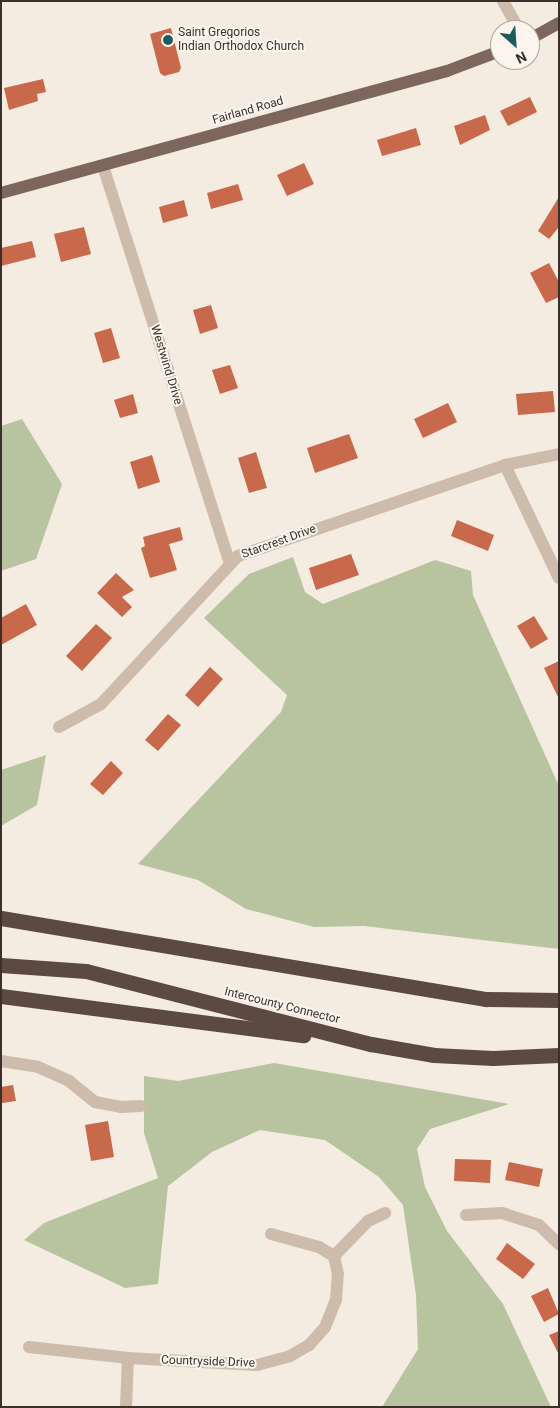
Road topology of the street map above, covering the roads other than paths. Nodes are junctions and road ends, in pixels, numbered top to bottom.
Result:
1 (503, 1) edge
2 (513, 20) edge
3 (559, 23) edge
4 (540, 33) edge
5 (490, 55) edge
6 (103, 166) junction
7 (1, 193) edge
8 (559, 454) edge
9 (505, 465) junction
10 (230, 563) junction
11 (559, 578) edge
12 (59, 727) dead end
13 (1, 913) edge
14 (1, 918) edge
15 (56, 926) junction
16 (1, 965) edge
17 (1, 996) edge
18 (559, 1000) edge
19 (371, 1044) junction
20 (559, 1055) edge
21 (1, 1061) edge
22 (141, 1106) dead end
23 (385, 1213) dead end
24 (466, 1216) dead end
25 (270, 1234) dead end
26 (559, 1244) edge
27 (334, 1256) junction
28 (30, 1347) dead end
29 (128, 1358) junction
30 (126, 1407) edge

1 - 2 street
3 - 4 main road
5 - 6 main road, Fairland Road
6 - 7 main road, Fairland Road
6 - 10 street, Westwind Drive
8 - 9 street, Starcrest Drive
9 - 10 street, Starcrest Drive
9 - 11 street
10 - 12 street, Starcrest Drive
13 - 15 highway
14 - 15 highway
15 - 18 highway
16 - 19 highway, Intercounty Connector
17 - 19 highway
19 - 20 highway, Intercounty Connector
21 - 22 street
23 - 27 street
24 - 26 street
25 - 27 street
27 - 29 street, Countryside Drive
28 - 29 street, Countryside Drive
29 - 30 street

